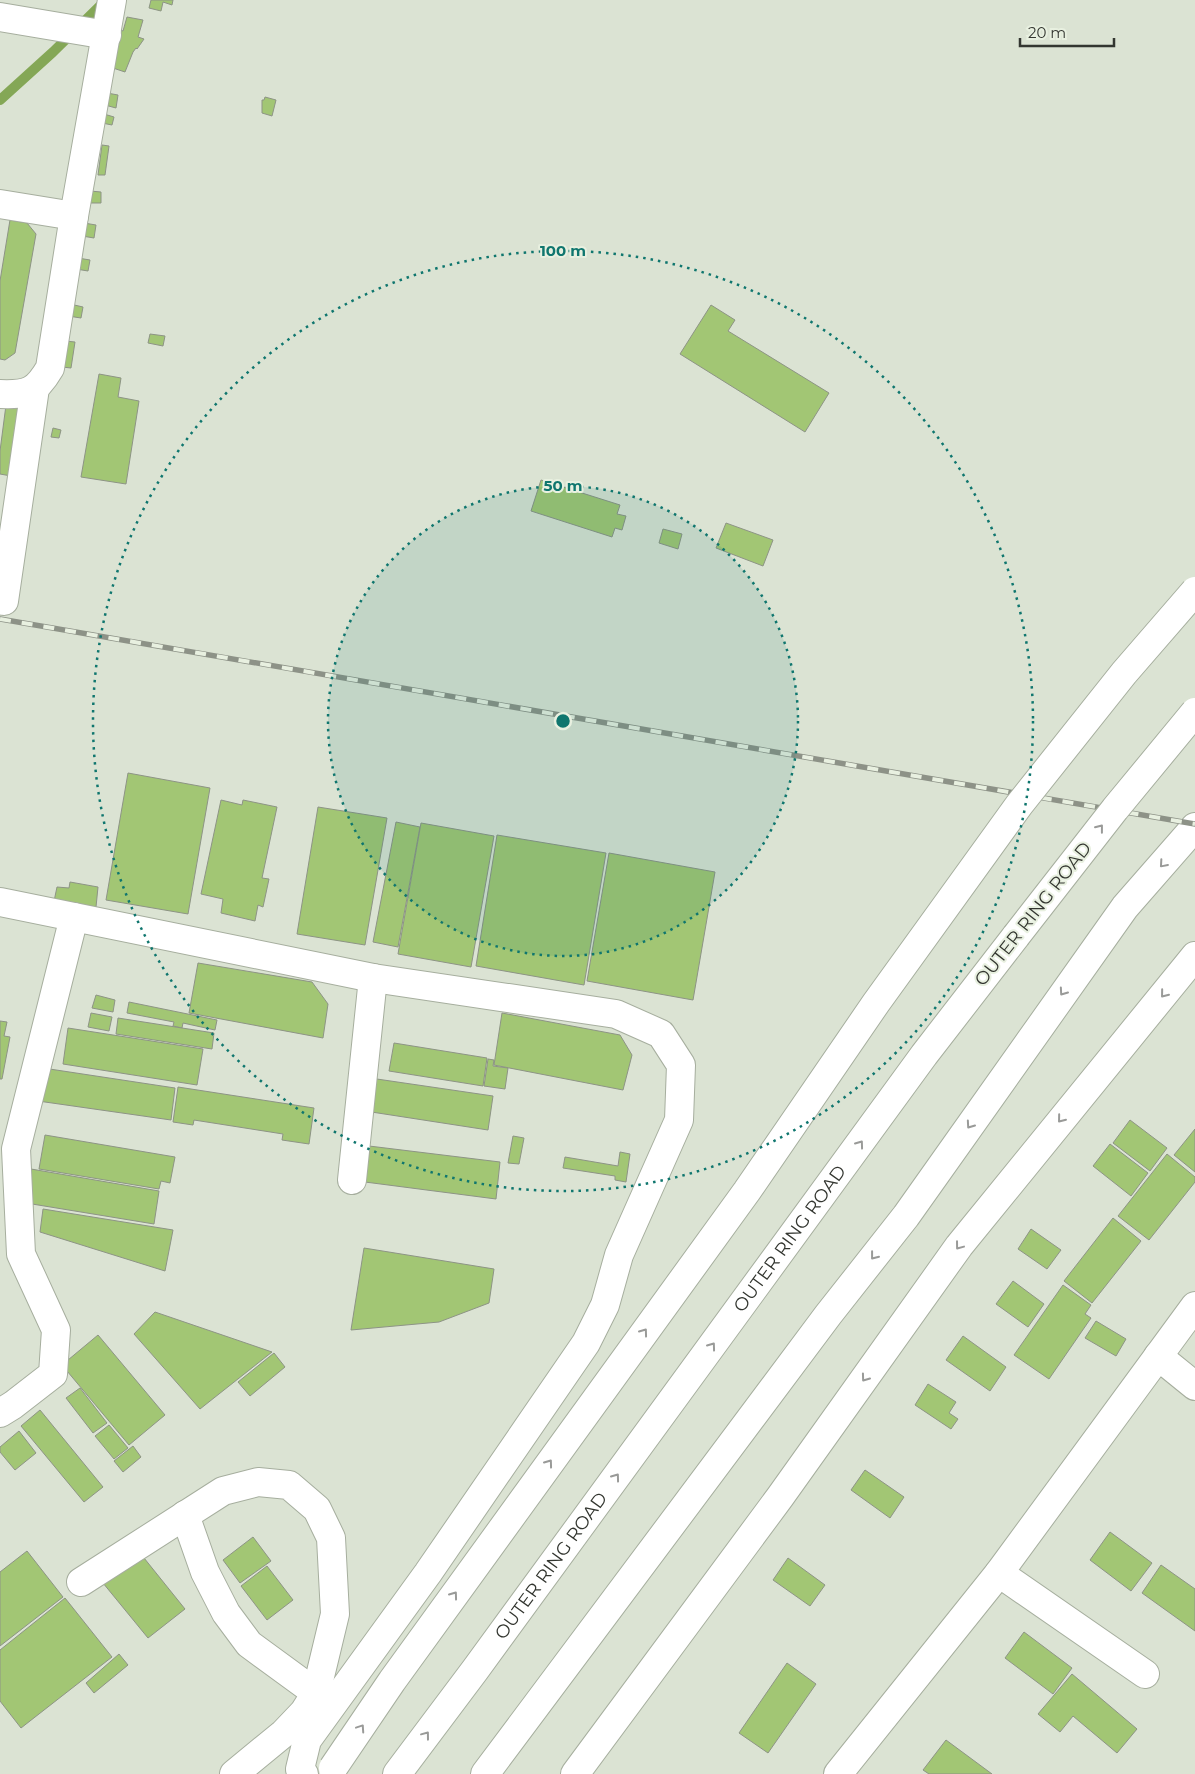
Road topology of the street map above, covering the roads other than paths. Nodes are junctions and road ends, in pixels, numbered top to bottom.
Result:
1 (112, 0) edge
2 (0, 16) edge
3 (107, 35) junction
4 (0, 204) edge
5 (74, 216) junction
6 (35, 388) junction
7 (0, 394) edge
8 (1195, 591) edge
9 (4, 600) dead end
10 (1195, 712) edge
11 (1195, 827) edge
12 (0, 902) edge
13 (74, 917) junction
14 (1195, 956) edge
15 (373, 978) junction
16 (352, 1180) dead end
17 (1195, 1306) edge
18 (1158, 1356) junction
19 (1195, 1386) edge
20 (0, 1413) edge
21 (185, 1515) junction
22 (999, 1573) junction
23 (80, 1582) dead end
24 (1144, 1674) dead end
25 (316, 1693) junction
26 (332, 1771) edge
27 (844, 1772) edge
28 (234, 1774) edge
29 (304, 1774) edge
30 (397, 1774) edge
31 (485, 1774) edge
32 (575, 1774) edge

1 - 3 main road
2 - 3 main road
3 - 5 main road
4 - 5 main road
5 - 6 main road
6 - 7 main road
6 - 9 main road
26 -> 8 main road, bridge
30 -> 10 main road, OUTER RING ROAD, bridge
11 -> 31 main road
12 - 13 main road
13 - 15 main road
13 - 20 main road
14 -> 32 main road
15 - 16 main road
15 - 29 main road
17 - 18 main road
18 - 19 main road
18 - 22 main road
21 - 23 main road
21 - 25 main road
21 - 25 main road
22 - 24 main road
22 - 27 main road
25 - 28 main road

